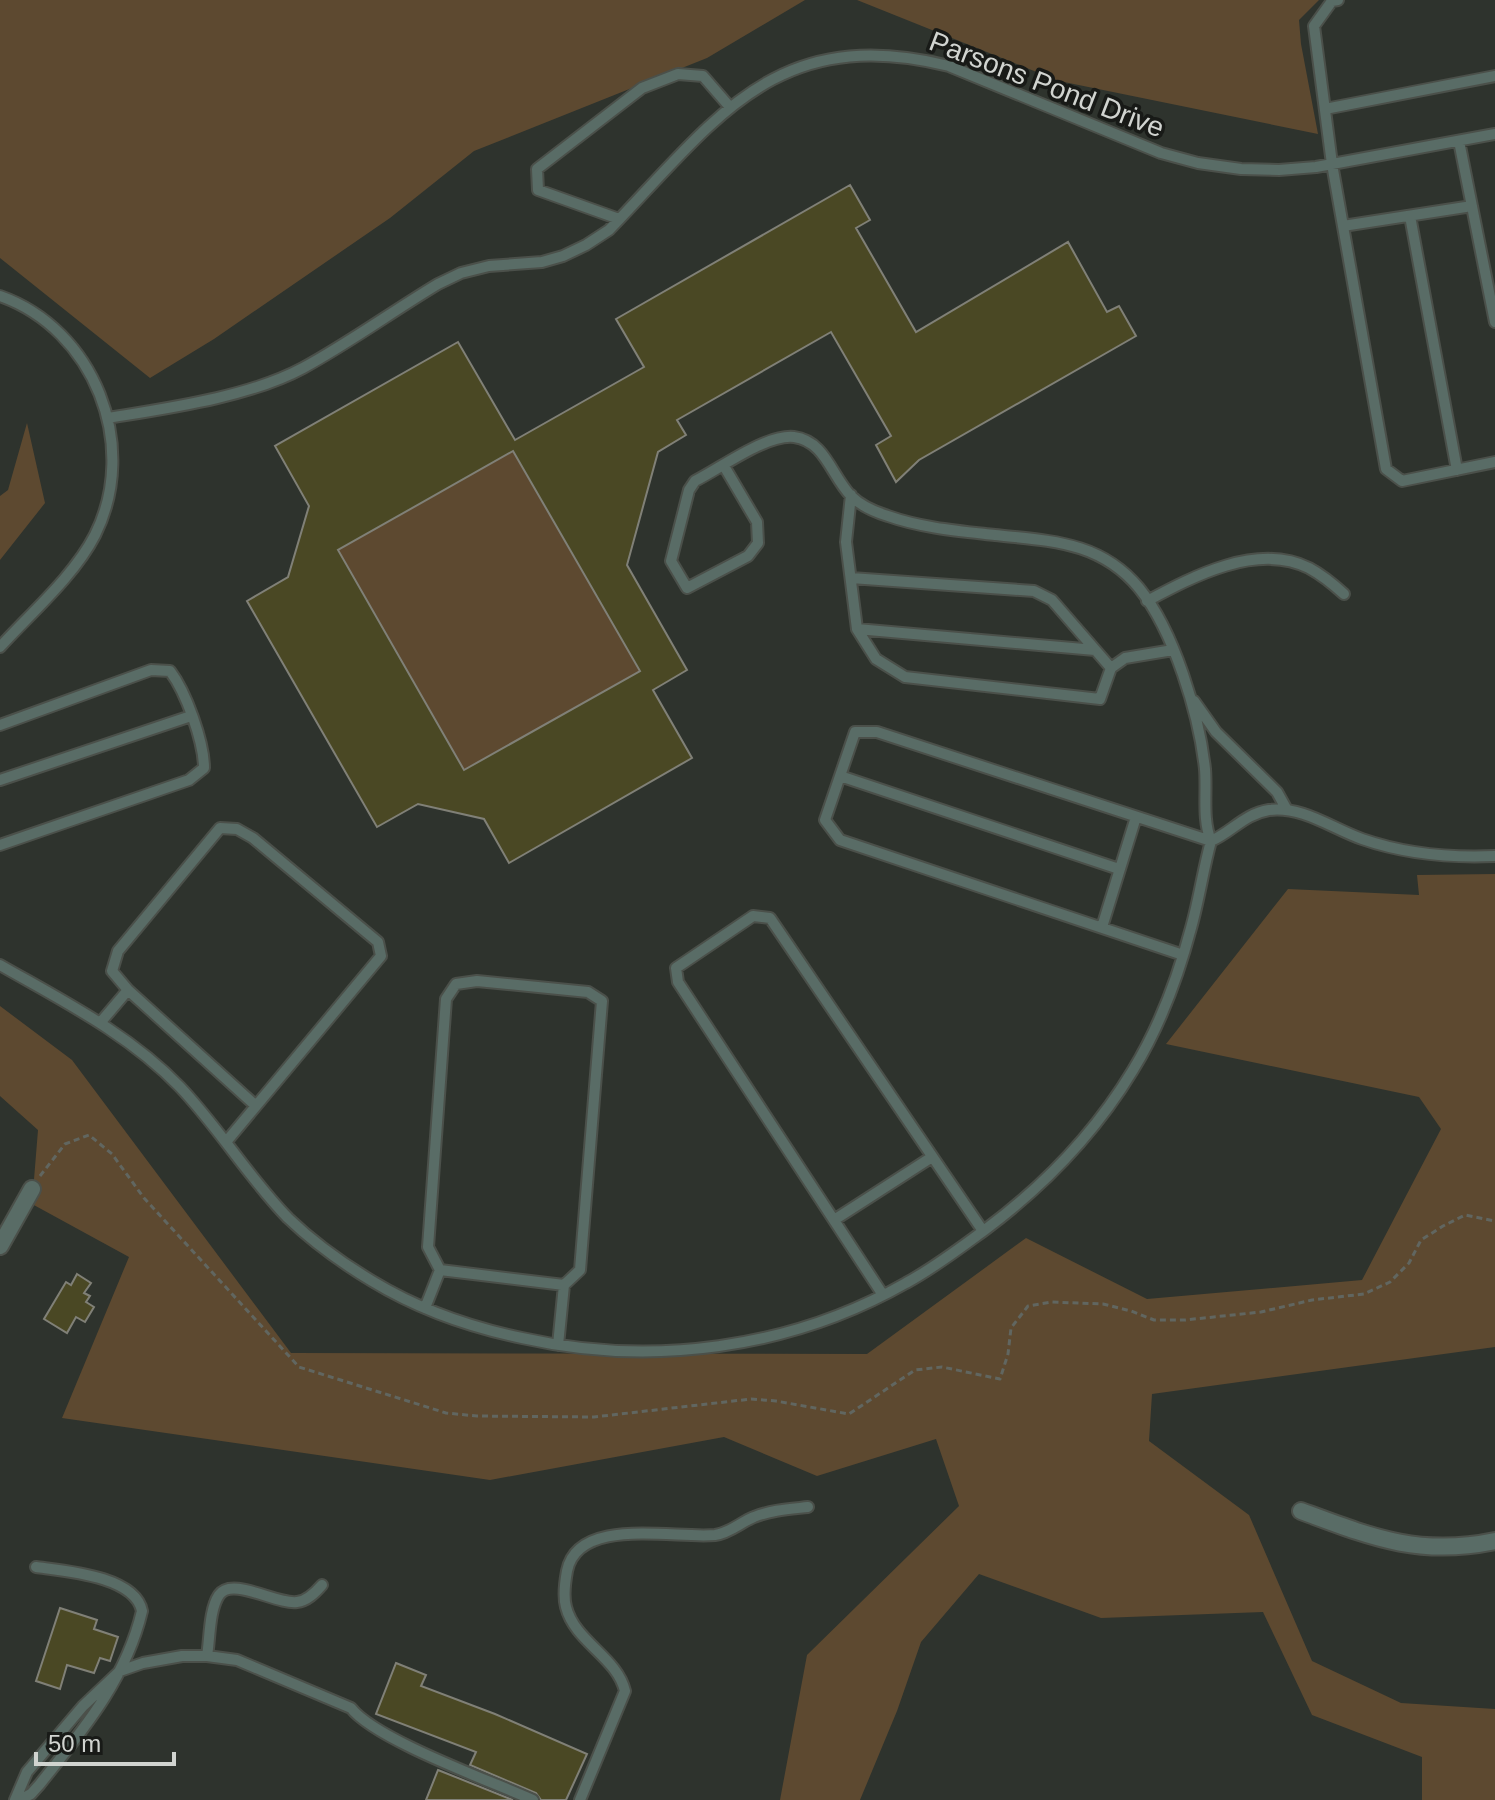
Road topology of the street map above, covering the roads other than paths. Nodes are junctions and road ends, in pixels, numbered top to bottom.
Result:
1 (1338, 0) edge
2 (1495, 76) edge
3 (729, 106) junction
4 (1325, 109) junction
5 (1495, 134) edge
6 (1459, 141) junction
7 (1332, 164) junction
8 (1472, 206) junction
9 (1410, 216) junction
10 (619, 219) junction
11 (1343, 226) junction
12 (0, 296) edge
13 (1495, 322) edge
14 (108, 418) junction
15 (1495, 462) edge
16 (724, 466) junction
17 (1457, 470) junction
18 (851, 495) junction
19 (851, 578) junction
20 (1344, 594) dead end
21 (1147, 601) junction
22 (857, 629) junction
23 (0, 647) edge
24 (1095, 650) junction
25 (1173, 650) junction
26 (1111, 668) junction
27 (1189, 693) junction
28 (191, 716) junction
29 (0, 725) edge
30 (840, 776) junction
31 (0, 780) edge
32 (1287, 810) junction
33 (1136, 817) junction
34 (1211, 841) junction
35 (0, 845) edge
36 (1495, 856) edge
37 (1119, 869) junction
38 (1102, 927) junction
39 (1183, 955) junction
40 (0, 965) edge
41 (128, 990) junction
42 (100, 1023) junction
43 (255, 1105) junction
44 (226, 1142) junction
45 (932, 1157) junction
46 (32, 1189) road end
47 (834, 1220) junction
48 (983, 1231) junction
49 (0, 1246) edge
50 (440, 1270) junction
51 (564, 1285) junction
52 (883, 1295) junction
53 (425, 1308) junction
54 (558, 1345) junction
55 (808, 1507) dead end
56 (1301, 1511) dead end
57 (1495, 1541) edge
58 (36, 1567) dead end
59 (322, 1585) dead end
60 (207, 1656) junction
61 (120, 1671) junction
62 (17, 1800) edge
63 (533, 1800) edge
64 (580, 1800) edge

1 - 4 lane
2 - 4 lane
3 - 7 lane, Parsons Pond Drive
3 - 10 lane, Parsons Pond Drive
3 - 10 lane
4 - 7 lane
5 - 6 lane, Parsons Pond Drive
6 - 7 lane, Parsons Pond Drive
6 - 8 lane
7 - 11 lane
8 - 9 lane
8 - 13 lane
9 - 11 lane
9 - 17 lane
10 - 14 lane, Parsons Pond Drive
11 - 17 lane
12 - 14 lane
14 - 23 lane
15 - 17 lane
16 - 16 lane
16 - 18 lane
18 - 19 lane
18 - 21 lane
19 - 22 lane
19 - 24 lane
20 - 21 lane
21 - 25 lane
22 - 24 lane
22 - 26 lane
24 - 26 lane
25 - 26 lane
25 - 27 lane
27 - 32 lane
27 - 34 lane
28 - 29 lane
28 - 31 lane
28 - 35 lane
30 - 33 lane
30 - 37 lane
30 - 38 lane
32 - 34 lane
32 - 36 lane
33 - 34 lane
33 - 37 lane
34 - 39 lane
37 - 38 lane
38 - 39 lane
39 - 48 lane
40 - 42 lane
41 - 42 lane
41 - 43 lane
41 - 43 lane
42 - 44 lane
43 - 44 lane
44 - 53 lane
45 - 47 lane
45 - 47 lane
45 - 48 lane
46 - 49 street
47 - 52 lane
48 - 52 lane
50 - 51 lane
50 - 51 lane
50 - 53 lane
51 - 54 lane
52 - 54 lane
53 - 54 lane
55 - 64 lane
56 - 57 street
58 - 61 lane
59 - 60 lane
60 - 61 lane
60 - 63 lane
61 - 62 lane
61 - 62 lane

